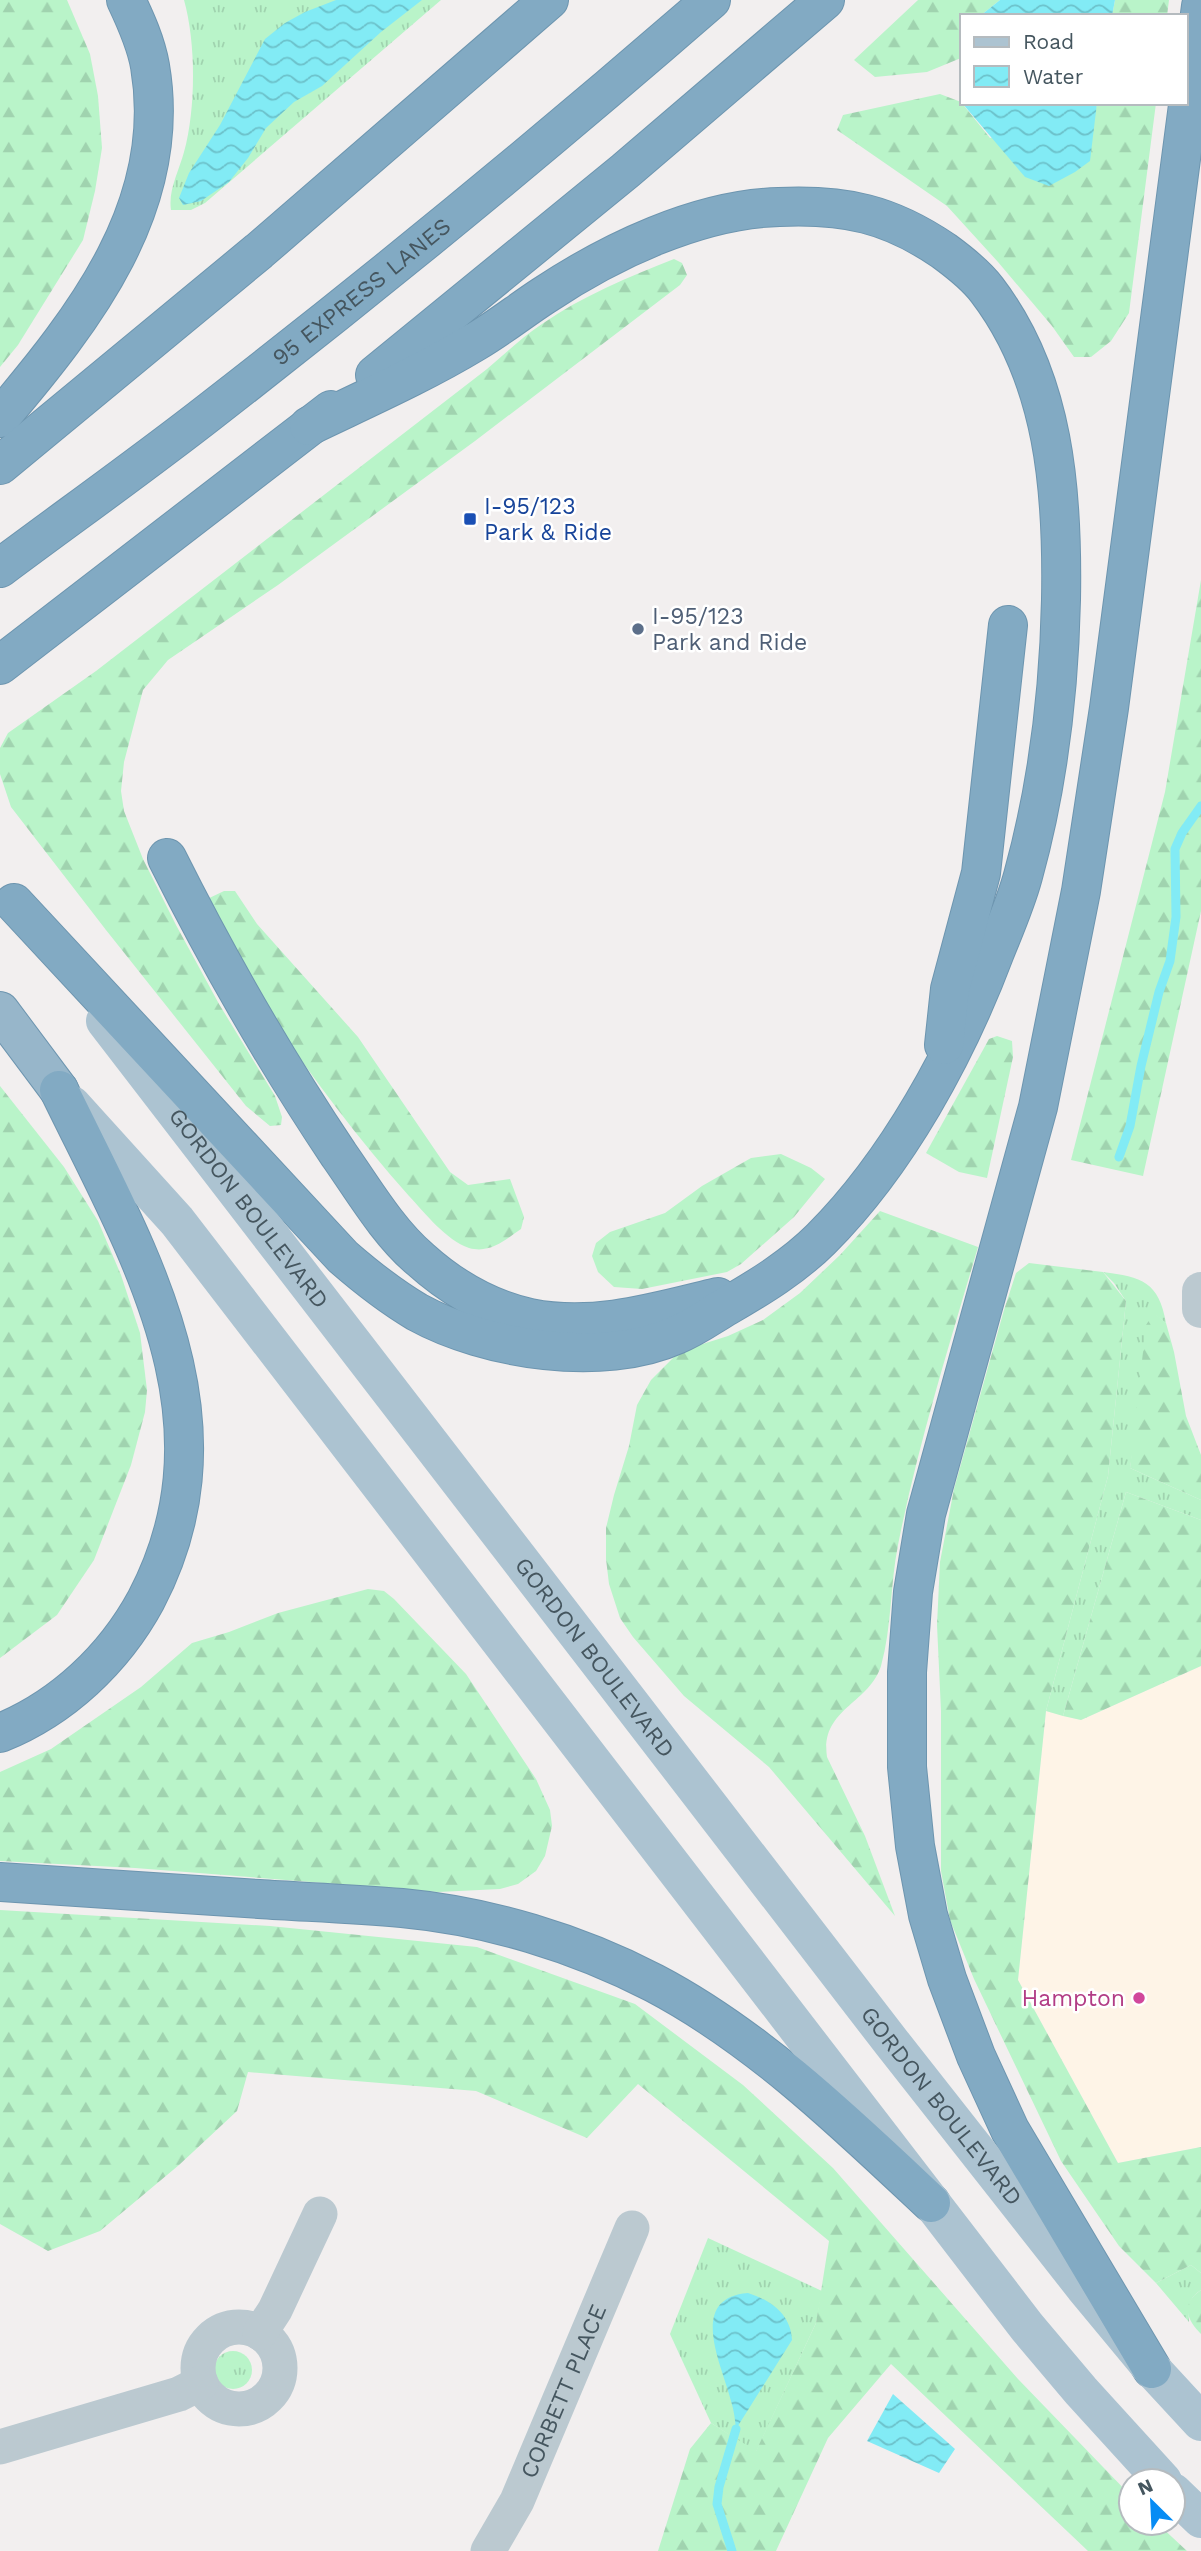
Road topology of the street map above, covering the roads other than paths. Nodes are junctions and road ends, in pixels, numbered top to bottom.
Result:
1 (126, 0) edge
2 (549, 0) edge
3 (711, 0) edge
4 (825, 0) edge
5 (1201, 6) edge
6 (0, 418) edge
7 (309, 426) junction
8 (0, 465) edge
9 (0, 568) edge
10 (1008, 625) dead end
11 (0, 665) edge
12 (167, 858) dead end
13 (7, 893) edge
14 (0, 1011) edge
15 (942, 1068) junction
16 (59, 1090) junction
17 (761, 1287) junction
18 (1201, 1292) edge
19 (1201, 1309) edge
20 (0, 1733) edge
21 (0, 1882) edge
22 (931, 2203) junction
23 (320, 2214) dead end
24 (632, 2228) dead end
25 (260, 2333) junction
26 (1152, 2369) junction
27 (201, 2383) junction
28 (1201, 2422) edge
29 (0, 2447) edge
30 (1151, 2467) edge
31 (1187, 2506) edge
32 (1201, 2519) edge
33 (488, 2551) edge

1 - 6 highway
2 - 8 highway
3 - 9 highway, 95 EXPRESS LANES
4 - 7 highway
5 - 26 highway
7 - 11 highway
7 - 15 highway
10 - 15 highway
12 - 17 highway
13 - 17 highway
13 - 26 main road, GORDON BOULEVARD
14 - 16 highway
15 - 17 highway
16 - 20 highway
16 - 22 main road
18 - 19 street
21 - 22 highway
22 - 30 main road
23 - 25 street
24 - 33 street, CORBETT PLACE
25 - 27 street
25 - 27 street
26 - 28 main road, GORDON BOULEVARD
27 - 29 street
31 - 32 main road

